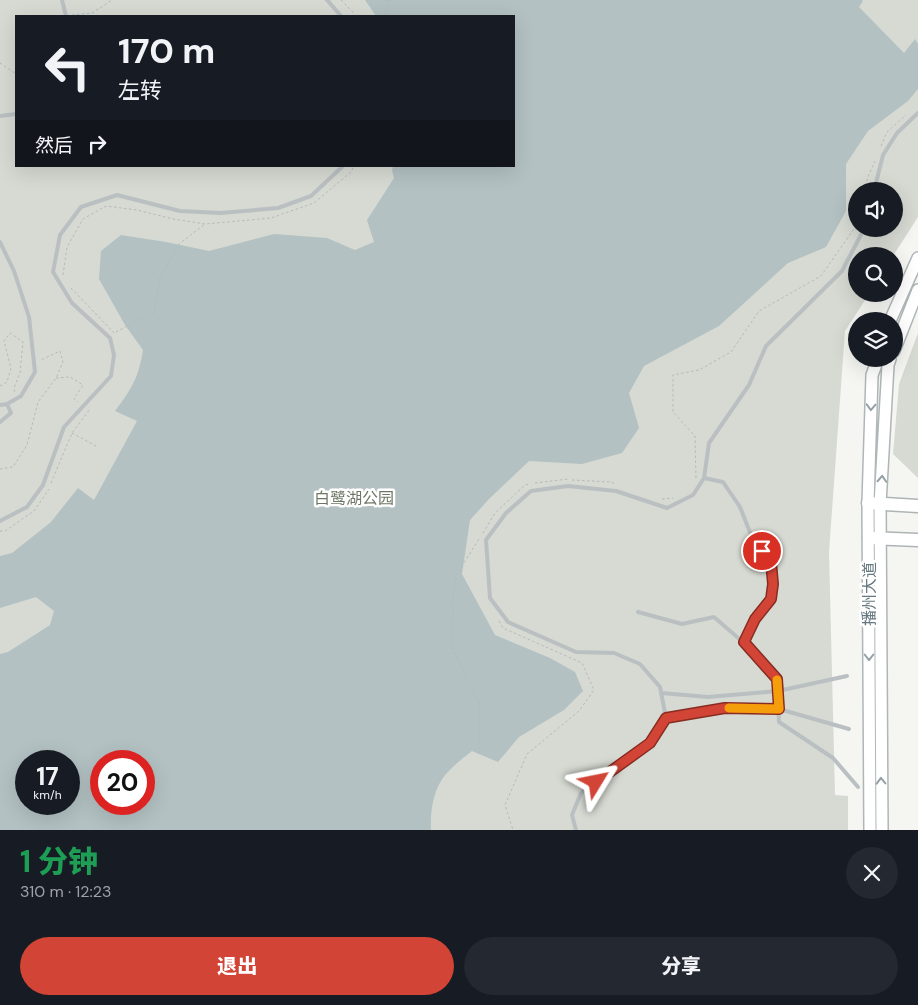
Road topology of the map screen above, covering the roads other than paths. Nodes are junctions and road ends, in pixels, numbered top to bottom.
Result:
1 (62, 0) edge
2 (327, 0) edge
3 (65, 15) edge
4 (340, 15) edge
5 (918, 113) edge
6 (15, 114) edge
7 (0, 116) edge
8 (342, 167) edge
9 (876, 182) edge
10 (860, 237) edge
11 (0, 242) edge
12 (918, 258) edge
13 (918, 290) edge
14 (894, 312) edge
15 (903, 328) edge
16 (875, 367) edge
17 (888, 367) edge
18 (7, 404) junction
19 (0, 405) edge
20 (0, 422) edge
21 (704, 478) junction
22 (874, 504) junction
23 (918, 506) edge
24 (0, 521) edge
25 (875, 538) junction
26 (918, 540) edge
27 (638, 612) dead end
28 (744, 642) junction
29 (847, 676) dead end
30 (778, 691) junction
31 (661, 693) junction
32 (779, 709) junction
33 (666, 718) junction
34 (849, 729) dead end
35 (858, 787) dead end
36 (576, 830) edge
37 (870, 830) edge
38 (882, 830) edge

1 - 3 lane
2 - 4 lane
5 - 9 lane
6 - 7 lane
8 - 24 lane
10 - 21 lane
11 - 18 lane
12 - 14 main road
13 - 15 main road
16 -> 22 main road, 播州大道
22 -> 17 main road, 播州大道
18 - 19 lane
18 - 20 lane
21 - 28 lane
21 - 31 lane
22 - 23 main road
22 - 25 main road, 播州大道
25 - 26 main road
25 -> 37 main road, 播州大道
38 -> 25 main road, 播州大道
27 - 28 lane
28 - 30 lane
29 - 30 lane
30 - 31 lane
30 - 32 lane
31 - 33 lane
32 - 33 lane
32 - 34 lane
32 - 35 lane
33 - 36 lane

